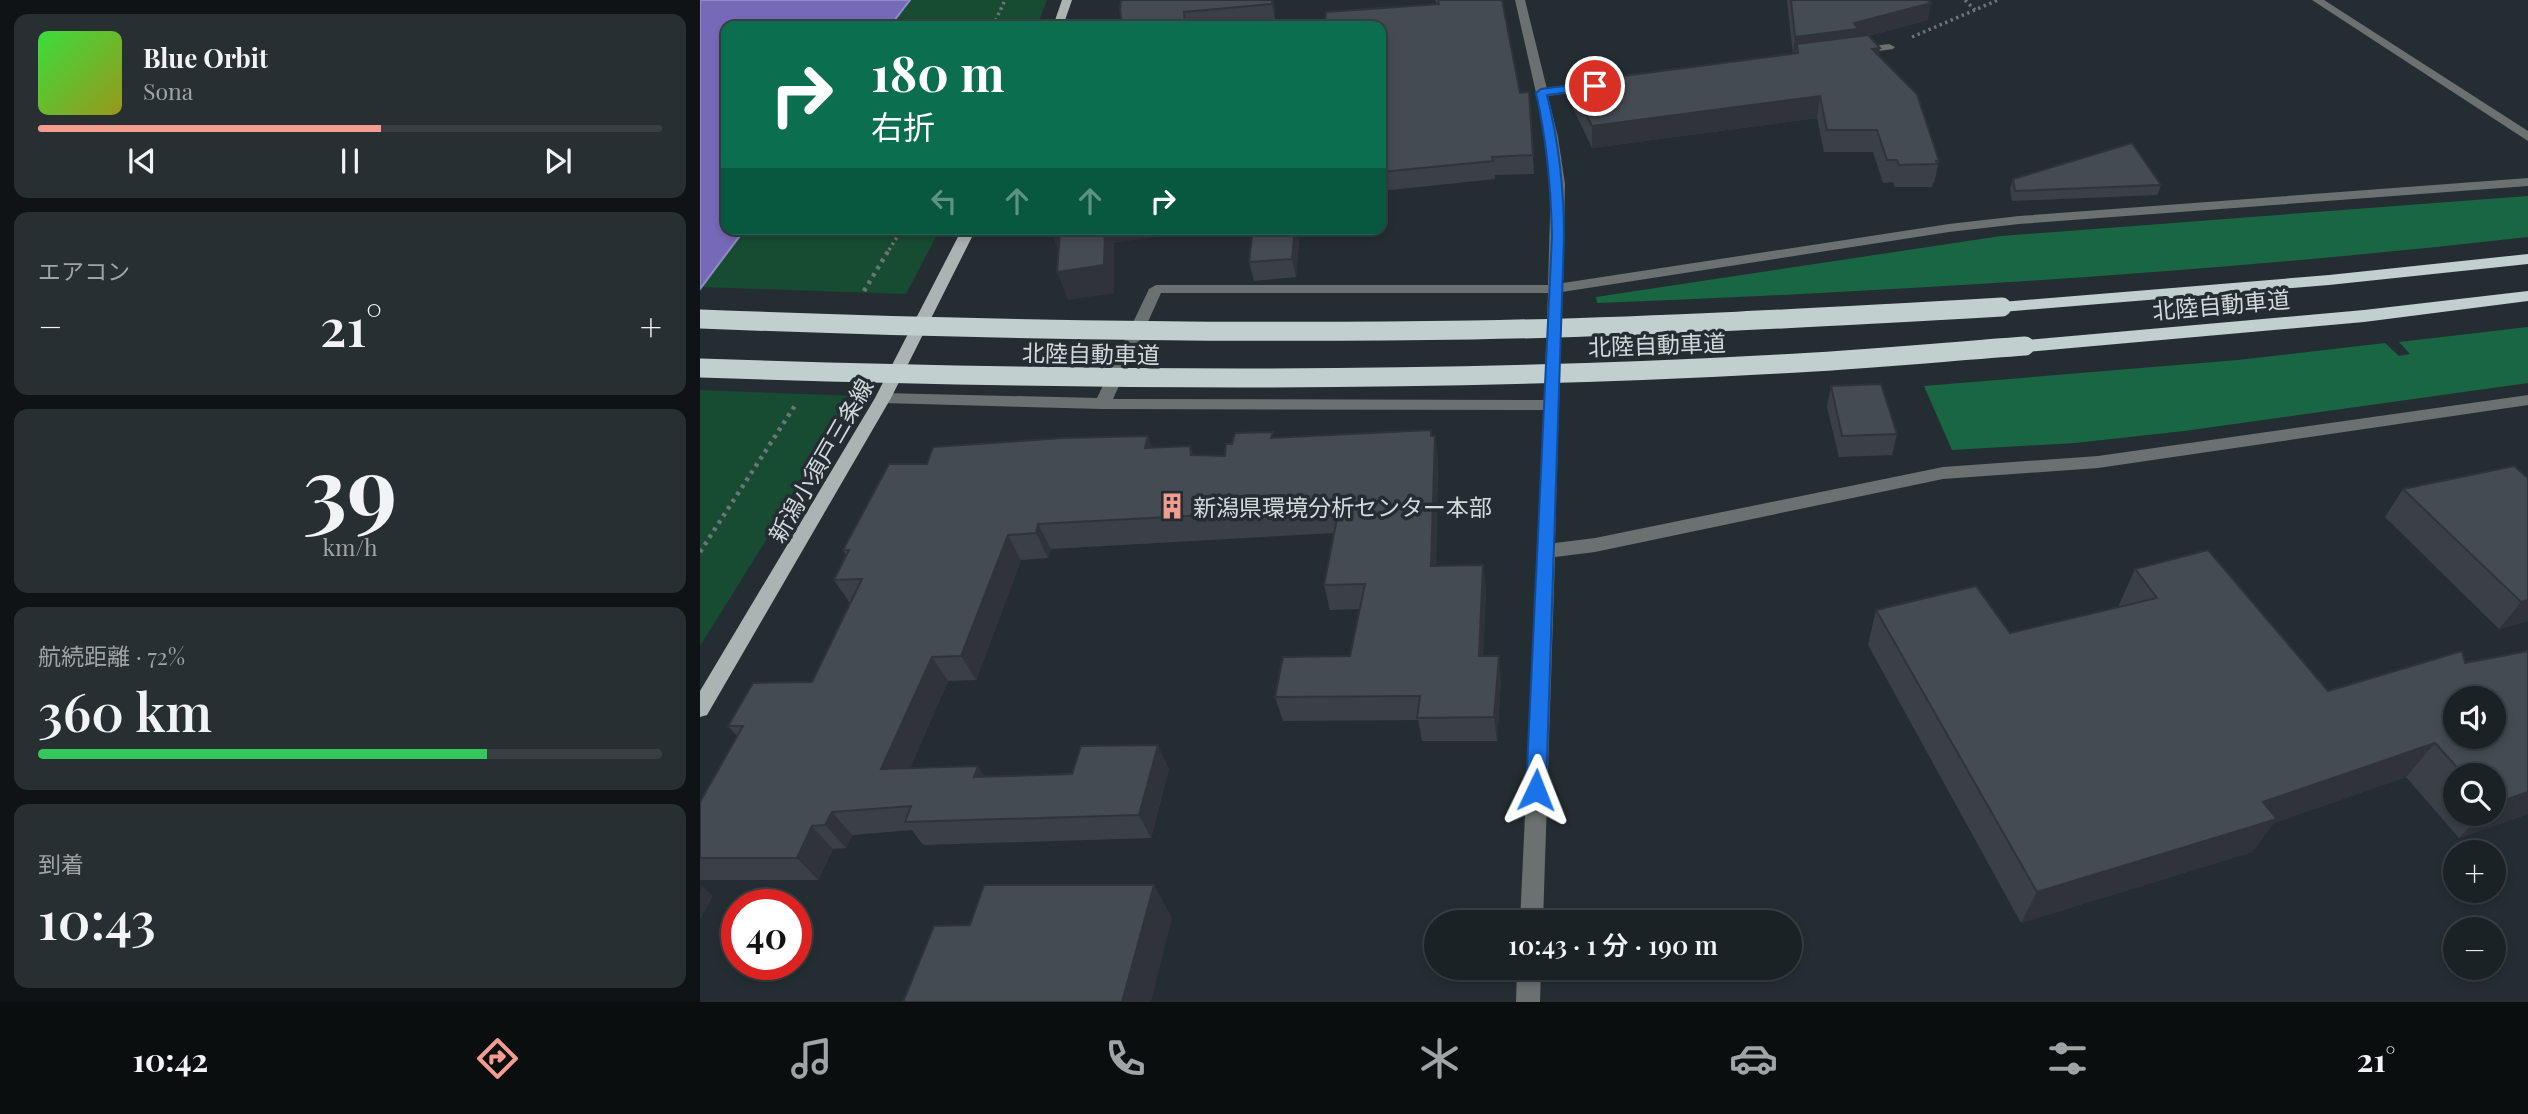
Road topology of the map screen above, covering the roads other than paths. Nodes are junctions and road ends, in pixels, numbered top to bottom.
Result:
1 (1066, 0) edge
2 (1520, 0) edge
3 (2317, 0) edge
4 (1060, 21) edge
5 (1889, 47) road end
6 (1849, 52) edge
7 (1608, 84) edge
8 (1541, 93) junction
9 (2528, 137) edge
10 (2528, 182) edge
11 (966, 235) edge
12 (2528, 259) edge
13 (1555, 289) junction
14 (2528, 296) edge
15 (700, 319) edge
16 (700, 368) edge
17 (883, 398) junction
18 (2528, 400) edge
19 (1102, 404) junction
20 (1552, 405) junction
21 (1546, 551) junction
22 (700, 709) edge
23 (1531, 910) edge
24 (1529, 980) edge
25 (1528, 1002) edge

1 - 4 main road
2 - 8 street
3 - 9 street
5 - 6 street
7 - 8 street
8 - 13 street
10 - 13 street
11 - 17 main road, 新潟小須戸三条線
12 - 15 highway, 北陸自動車道, bridge
13 - 19 street
13 - 20 street
14 - 16 highway, 北陸自動車道, bridge
17 - 19 street
17 - 22 main road, 新潟小須戸三条線
18 - 21 street
19 - 20 street
20 - 21 street
21 - 23 street
24 - 25 street

